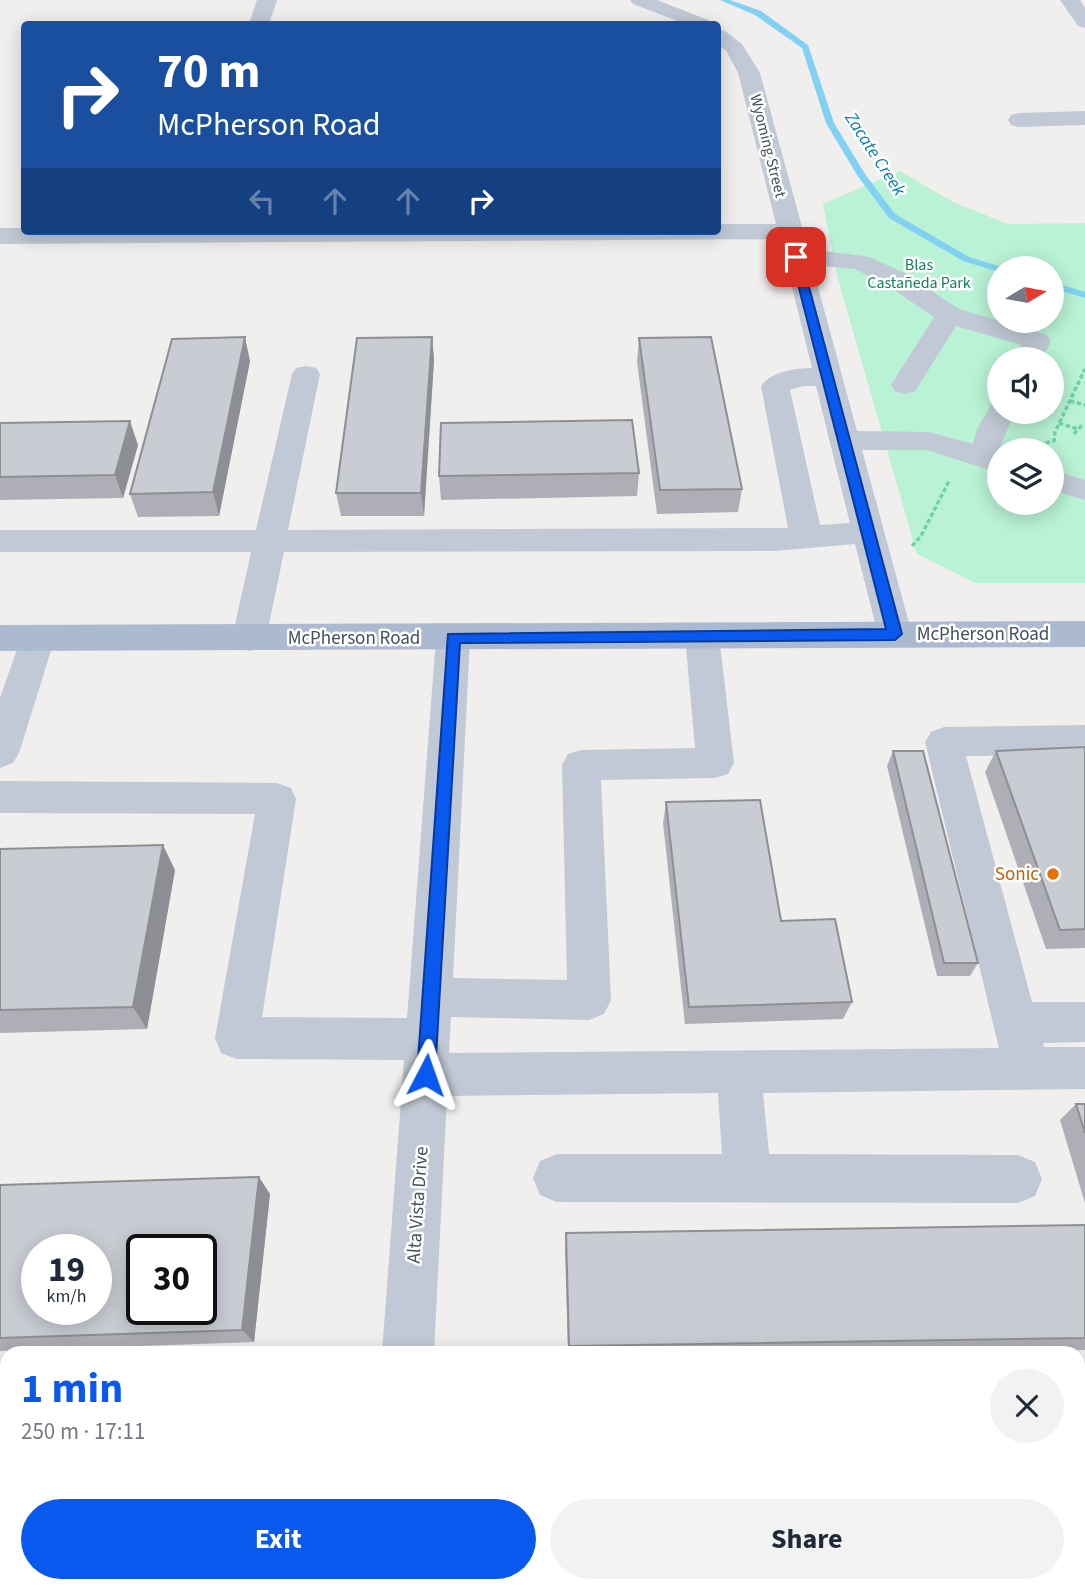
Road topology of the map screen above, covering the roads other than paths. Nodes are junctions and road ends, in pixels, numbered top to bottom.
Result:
1 (267, 0) edge
2 (640, 0) edge
3 (1070, 0) edge
4 (260, 21) edge
5 (693, 21) edge
6 (1085, 22) edge
7 (721, 37) edge
8 (1085, 118) edge
9 (1019, 120) dead end
10 (64, 235) edge
11 (301, 235) edge
12 (0, 236) edge
13 (793, 244) junction
14 (949, 315) junction
15 (1034, 347) edge
16 (306, 374) dead end
17 (827, 377) junction
18 (905, 385) dead end
19 (844, 440) junction
20 (987, 460) edge
21 (1064, 484) edge
22 (1085, 490) edge
23 (868, 532) junction
24 (806, 537) junction
25 (270, 540) junction
26 (0, 541) edge
27 (895, 634) junction
28 (1085, 634) edge
29 (702, 636) junction
30 (0, 638) edge
31 (38, 638) junction
32 (249, 638) junction
33 (453, 638) junction
34 (1085, 740) edge
35 (0, 753) edge
36 (0, 797) edge
37 (430, 997) junction
38 (1085, 1022) edge
39 (1016, 1023) junction
40 (427, 1057) junction
41 (1085, 1068) edge
42 (1027, 1069) junction
43 (739, 1072) junction
44 (557, 1178) dead end
45 (747, 1178) junction
46 (1018, 1179) dead end
47 (408, 1346) edge

1 - 4 street
2 - 5 street
3 - 6 street
7 - 13 street, Wyoming Street
8 - 9 street
10 - 12 street
11 - 13 street
13 - 14 street
13 - 17 street, Wyoming Street
14 - 15 street
14 - 18 street
16 - 25 street
17 - 19 street, Wyoming Street
17 - 24 street
19 - 20 street
19 - 23 street, Wyoming Street
21 - 22 street
23 - 24 street
23 - 27 street, Wyoming Street
24 - 25 street
25 - 26 street
25 - 32 street
27 - 28 main road, McPherson Road
27 - 29 main road, McPherson Road
29 - 33 main road, McPherson Road
29 - 37 street
30 - 31 main road, McPherson Road
31 - 32 main road, McPherson Road
31 - 35 street
32 - 33 main road, McPherson Road
33 - 37 street, Alta Vista Drive
34 - 39 street
36 - 40 street
37 - 40 street, Alta Vista Drive
38 - 39 street
39 - 42 street
40 - 43 street
40 - 47 street, Alta Vista Drive
41 - 42 street
42 - 43 street
43 - 45 street
44 - 45 street
45 - 46 street

